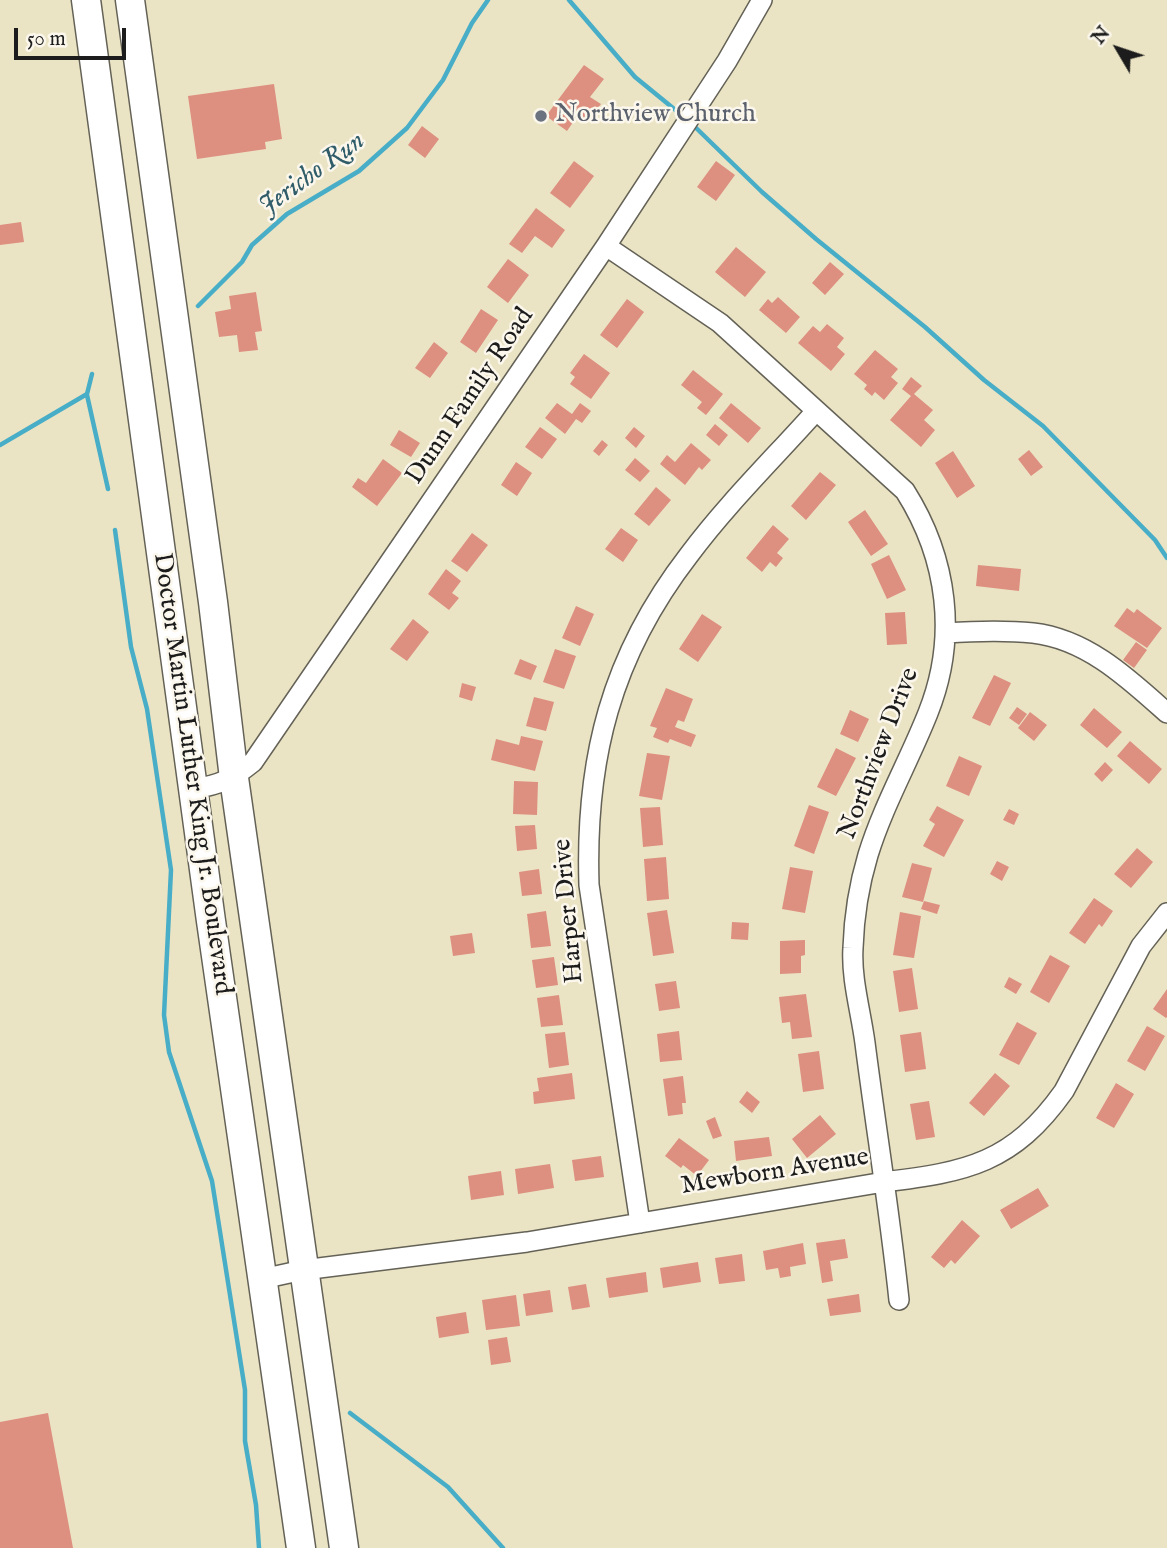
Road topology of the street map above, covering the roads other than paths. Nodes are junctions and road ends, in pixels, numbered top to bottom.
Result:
1 (86, 0) edge
2 (130, 0) edge
3 (762, 0) edge
4 (606, 246) junction
5 (816, 411) junction
6 (946, 633) junction
7 (1167, 713) edge
8 (234, 778) junction
9 (193, 789) junction
10 (1167, 913) edge
11 (884, 1182) junction
12 (640, 1223) junction
13 (303, 1269) junction
14 (262, 1279) junction
15 (899, 1300) dead end
16 (301, 1548) edge
17 (344, 1548) edge

1 - 9 highway, Doctor Martin Luther King Jr. Boulevard
2 - 8 highway, Doctor Martin Luther King Jr. Boulevard
3 - 4 street, Dunn Family Road
4 - 5 street, Northview Drive
4 - 8 street, Dunn Family Road
5 - 6 street, Northview Drive
5 - 12 street, Harper Drive
6 - 7 street
6 - 11 street, Northview Drive
8 - 9 street, Dunn Family Road
8 - 13 highway, Doctor Martin Luther King Jr. Boulevard
9 - 14 highway, Doctor Martin Luther King Jr. Boulevard
10 - 11 street, Mewborn Avenue
11 - 12 street, Mewborn Avenue
11 - 15 street, Northview Drive
12 - 13 street, Mewborn Avenue
13 - 14 street, Mewborn Avenue
13 - 17 highway, Doctor Martin Luther King Jr. Boulevard
14 - 16 highway, Doctor Martin Luther King Jr. Boulevard

